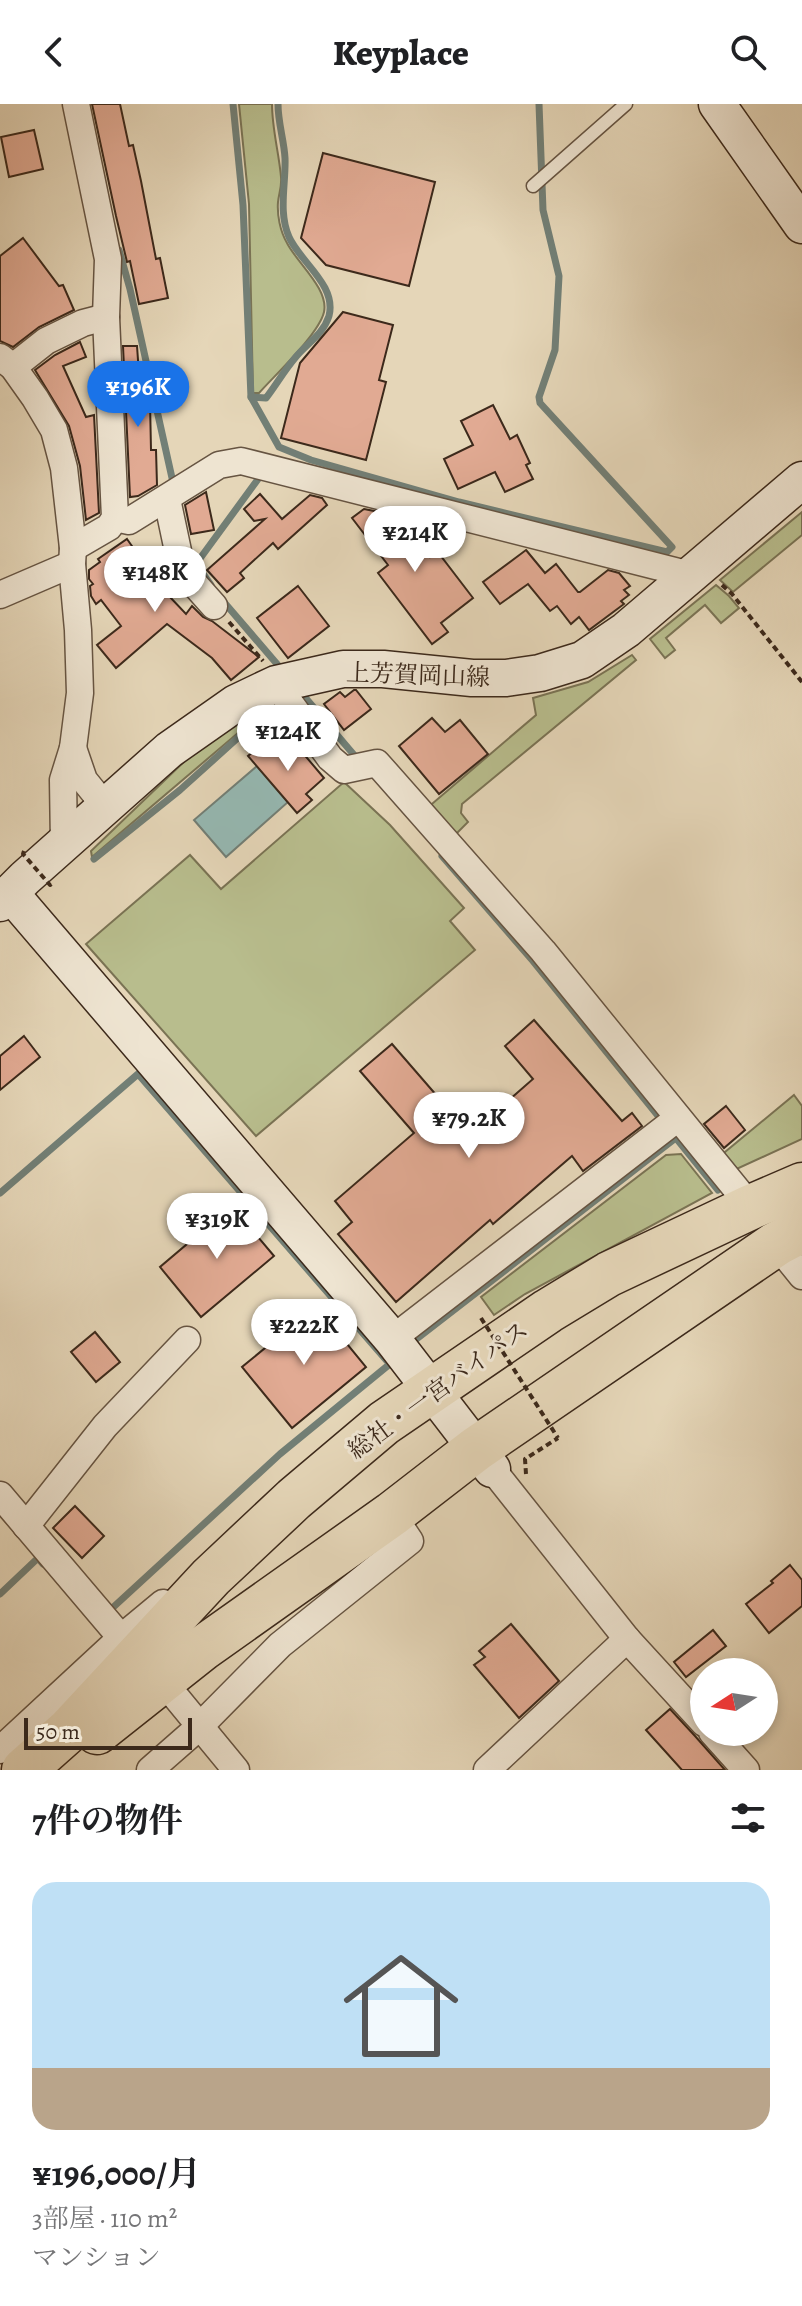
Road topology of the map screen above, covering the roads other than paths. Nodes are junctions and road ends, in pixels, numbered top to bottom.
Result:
1 (76, 104) edge
2 (626, 104) edge
3 (717, 104) edge
4 (533, 186) dead end
5 (802, 225) edge
6 (106, 317) junction
7 (6, 362) edge
8 (802, 480) edge
9 (173, 495) junction
10 (115, 518) junction
11 (72, 556) junction
12 (700, 579) junction
13 (0, 595) edge
14 (214, 606) road end
15 (289, 681) junction
16 (73, 748) junction
17 (105, 806) junction
18 (64, 845) junction
19 (5, 898) edge
20 (671, 1124) junction
21 (802, 1185) edge
22 (751, 1207) junction
23 (793, 1250) edge
24 (187, 1340) dead end
25 (407, 1359) junction
26 (484, 1459) junction
27 (0, 1495) edge
28 (392, 1514) junction
29 (26, 1526) junction
30 (211, 1577) junction
31 (114, 1629) junction
32 (627, 1639) junction
33 (171, 1691) dead end
34 (690, 1708) edge
35 (199, 1727) junction
36 (725, 1746) edge
37 (0, 1750) edge
38 (24, 1770) edge
39 (50, 1770) edge
40 (150, 1770) edge
41 (236, 1770) edge
42 (487, 1770) edge
43 (746, 1770) edge

1 - 6 street
2 - 4 lane
3 - 5 main road
6 - 7 street
6 - 10 street
7 - 11 street
8 - 12 main road, 上芳賀岡山線
9 - 10 street
9 - 12 street
9 - 14 street
10 - 11 street
11 - 13 street
11 - 16 street
12 - 15 main road, 上芳賀岡山線
15 - 17 main road, 上芳賀岡山線
15 - 20 street
16 - 17 street
16 - 18 street
17 - 18 main road, 上芳賀岡山線
18 - 19 main road, 上芳賀岡山線
19 - 25 main road
20 - 22 street
20 - 25 street
21 - 22 highway, 総社・一宮バイパス
22 - 25 highway, 総社・一宮バイパス
23 - 26 highway
24 - 29 street
25 - 26 main road
25 - 30 highway, 総社・一宮バイパス
26 - 28 highway
26 - 32 street
27 - 29 street
28 - 35 street
28 - 39 highway
29 - 31 street
30 - 31 street
30 - 38 highway, 総社・一宮バイパス
31 - 37 street
32 - 34 street
32 - 42 street
33 - 35 street
35 - 40 street
35 - 41 street
36 - 43 street

